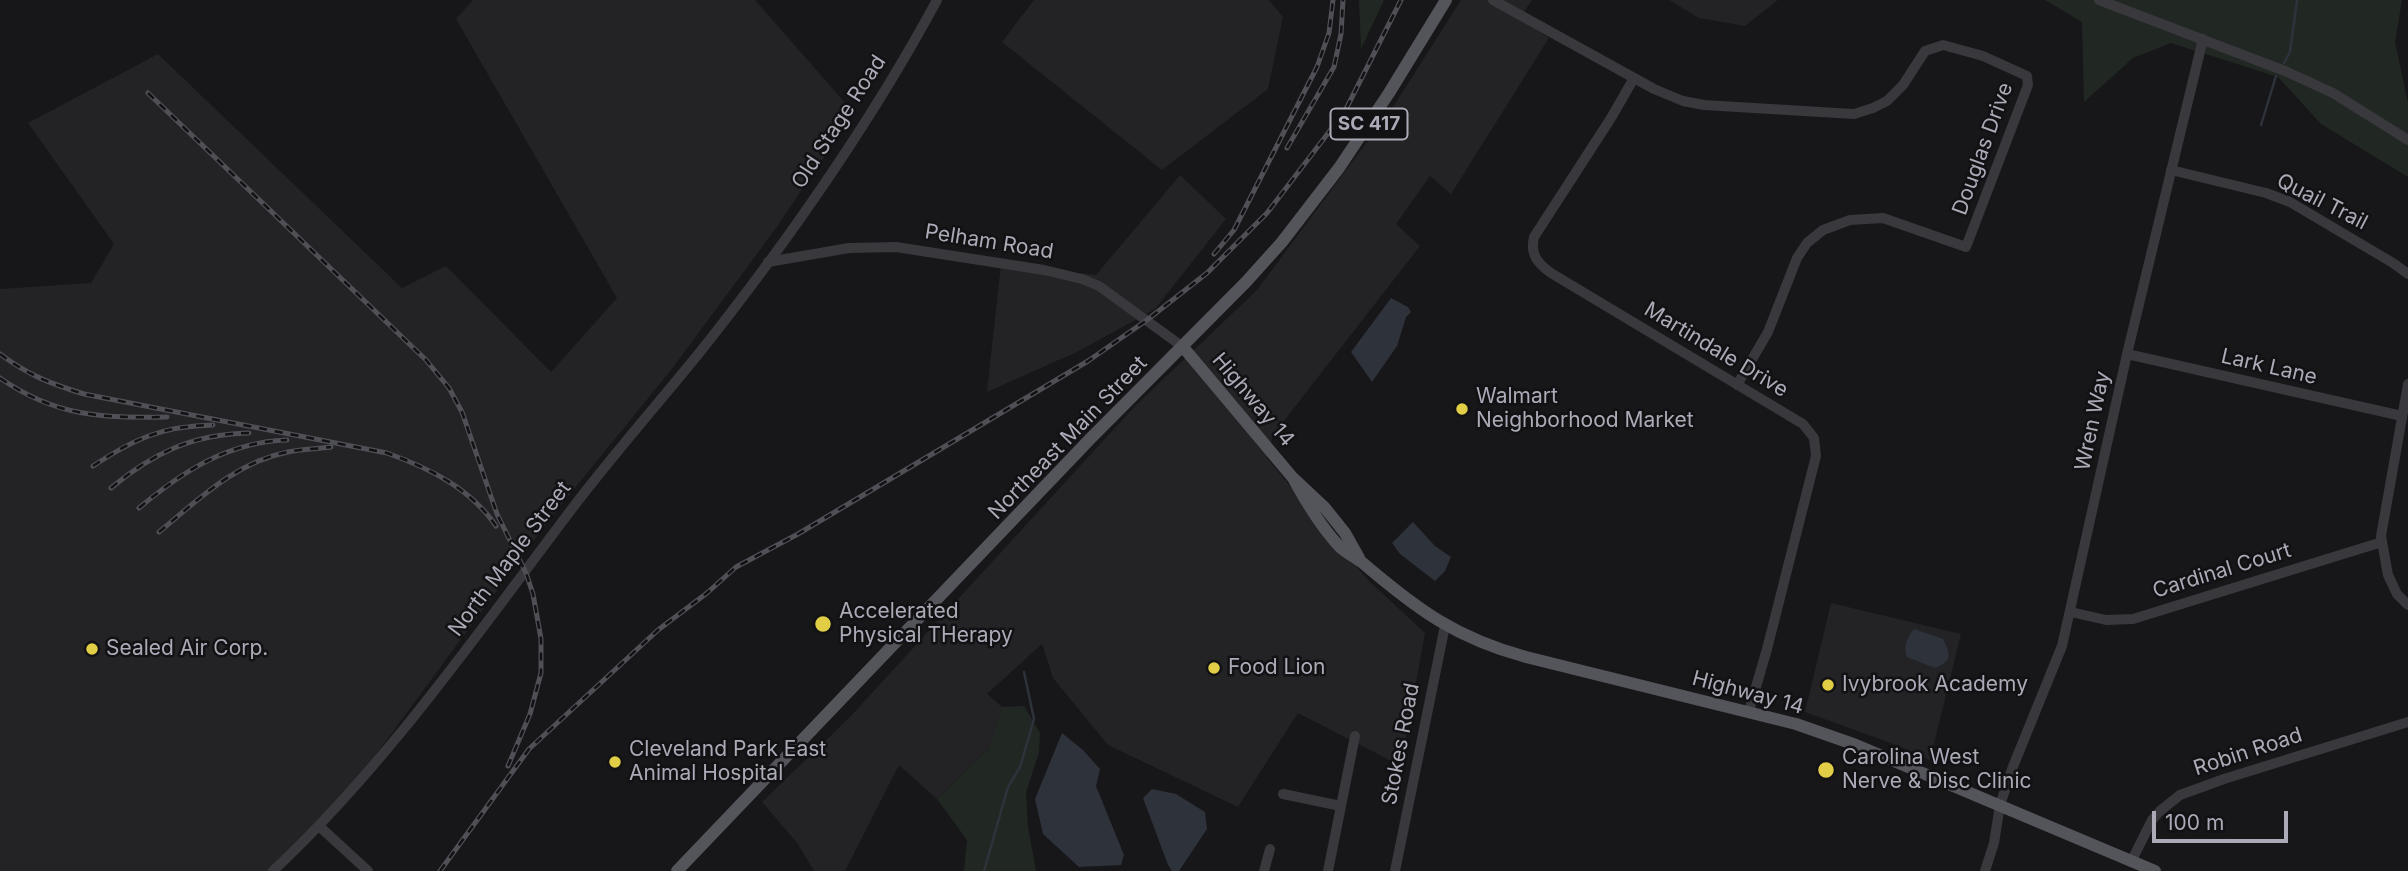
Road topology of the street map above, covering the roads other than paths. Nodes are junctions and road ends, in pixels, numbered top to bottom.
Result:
1 (937, 0) edge
2 (1446, 0) edge
3 (1493, 0) edge
4 (2099, 0) edge
5 (2203, 38) junction
6 (1634, 78) junction
7 (2408, 140) edge
8 (2171, 170) junction
9 (768, 262) junction
10 (2408, 274) edge
11 (1184, 347) junction
12 (2127, 354) junction
13 (2408, 384) edge
14 (1737, 386) junction
15 (2402, 416) junction
16 (2382, 542) junction
17 (2408, 605) edge
18 (2071, 612) junction
19 (1445, 626) junction
20 (1749, 711) junction
21 (2408, 722) edge
22 (1354, 736) dead end
23 (1283, 794) dead end
24 (2000, 805) junction
25 (1341, 806) junction
26 (319, 827) junction
27 (1270, 849) dead end
28 (2131, 862) junction
29 (273, 871) edge
30 (368, 871) edge
31 (677, 871) edge
32 (1264, 871) edge
33 (1328, 871) edge
34 (1395, 871) edge
35 (1985, 871) edge
36 (2155, 871) edge

1 - 9 street, Old Stage Road
2 - 11 main road, Northeast Main Street / SC 417
3 - 6 street, Douglas Drive
4 - 5 street
5 - 7 street
5 - 8 street, Wren Way
6 - 14 street, Martindale Drive
6 - 14 street, Douglas Drive
8 - 10 street, Quail Trail
8 - 12 street, Wren Way
9 - 11 street, Pelham Road
9 - 26 street, North Maple Street
11 - 19 main road, Highway 14
11 - 31 main road, Northeast Main Street
12 - 15 street, Lark Lane
12 - 18 street, Wren Way
13 - 15 street
14 - 20 street, Martindale Drive
15 - 16 street
16 - 17 street
16 - 18 street, Cardinal Court
18 - 24 street, Wren Way
19 - 20 main road, Highway 14
19 - 34 street, Stokes Road
20 - 24 main road, Highway 14
21 - 28 street, Robin Road
22 - 25 street
23 - 25 street
24 - 28 main road, Highway 14
24 - 35 street, Wren Way
25 - 33 street
26 - 29 street, North Maple Street
26 - 30 street
27 - 32 street
28 - 36 main road, Highway 14

